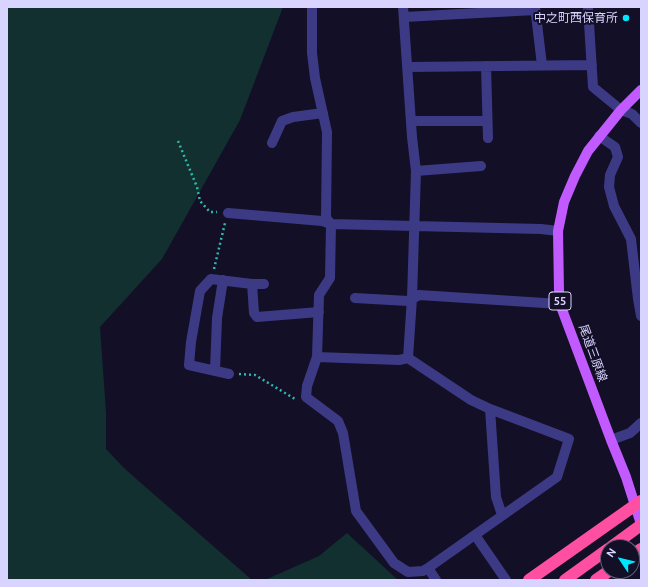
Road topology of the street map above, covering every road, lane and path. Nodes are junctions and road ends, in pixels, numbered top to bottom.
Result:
1 (312, 7) edge
2 (588, 7) edge
3 (535, 9) edge
4 (403, 12) edge
5 (542, 65) junction
6 (592, 65) junction
7 (486, 66) junction
8 (408, 67) junction
9 (641, 90) edge
10 (622, 110) junction
11 (323, 113) junction
12 (411, 121) junction
13 (487, 121) junction
14 (641, 123) edge
15 (599, 136) junction
16 (488, 138) dead end
17 (178, 141) dead end
18 (272, 143) dead end
19 (481, 166) dead end
20 (416, 171) junction
21 (228, 213) junction
22 (331, 224) junction
23 (416, 226) junction
24 (558, 231) junction
25 (211, 279) junction
26 (223, 280) junction
27 (252, 284) junction
28 (264, 284) dead end
29 (639, 291) edge
30 (356, 298) dead end
31 (412, 298) junction
32 (560, 304) junction
33 (319, 312) junction
34 (641, 316) edge
35 (317, 357) junction
36 (408, 358) junction
37 (215, 371) junction
38 (229, 374) joint
39 (298, 401) dead end
40 (490, 409) junction
41 (641, 423) edge
42 (611, 440) junction
43 (638, 504) edge
44 (502, 515) junction
45 (641, 525) edge
46 (475, 534) junction
47 (622, 539) edge
48 (600, 555) edge
49 (428, 568) junction
50 (436, 580) edge
51 (506, 580) edge
52 (529, 580) edge
53 (565, 580) edge

1 - 11 street
2 - 6 street
3 - 4 street
3 - 5 street
4 - 8 street
5 - 6 street
5 - 7 street
6 - 10 street
7 - 8 street
7 - 13 street
8 - 12 street
9 - 10 main road, 尾道三原線 / 55
10 - 14 street
10 - 15 main road, 尾道三原線 / 55
11 - 18 street
11 - 22 street
12 - 13 street
12 - 20 street
13 - 16 street
15 - 24 main road, 尾道三原線 / 55
15 - 29 street
17 - 21 path
19 - 20 street
20 - 23 street
21 - 22 street
21 - 25 path
22 - 23 street
22 - 33 street
23 - 24 street
23 - 31 street
24 - 32 main road, 尾道三原線 / 55
25 - 26 street
25 - 37 street
26 - 27 street
26 - 37 street
27 - 28 street
27 - 33 street
29 - 34 street
30 - 31 street
31 - 32 street
31 - 36 street
32 - 42 main road, 尾道三原線 / 55
33 - 35 street
35 - 36 street
35 - 49 street
36 - 40 street
37 - 38 street
38 - 39 path
40 - 44 street
40 - 44 street
41 - 42 street
42 - 43 main road, 尾道三原線 / 55
43 - 45 main road, 尾道三原線 / 55
43 - 52 highway
44 - 46 street
45 - 47 highway
46 - 49 street
46 - 51 street
48 - 53 highway
49 - 50 street

